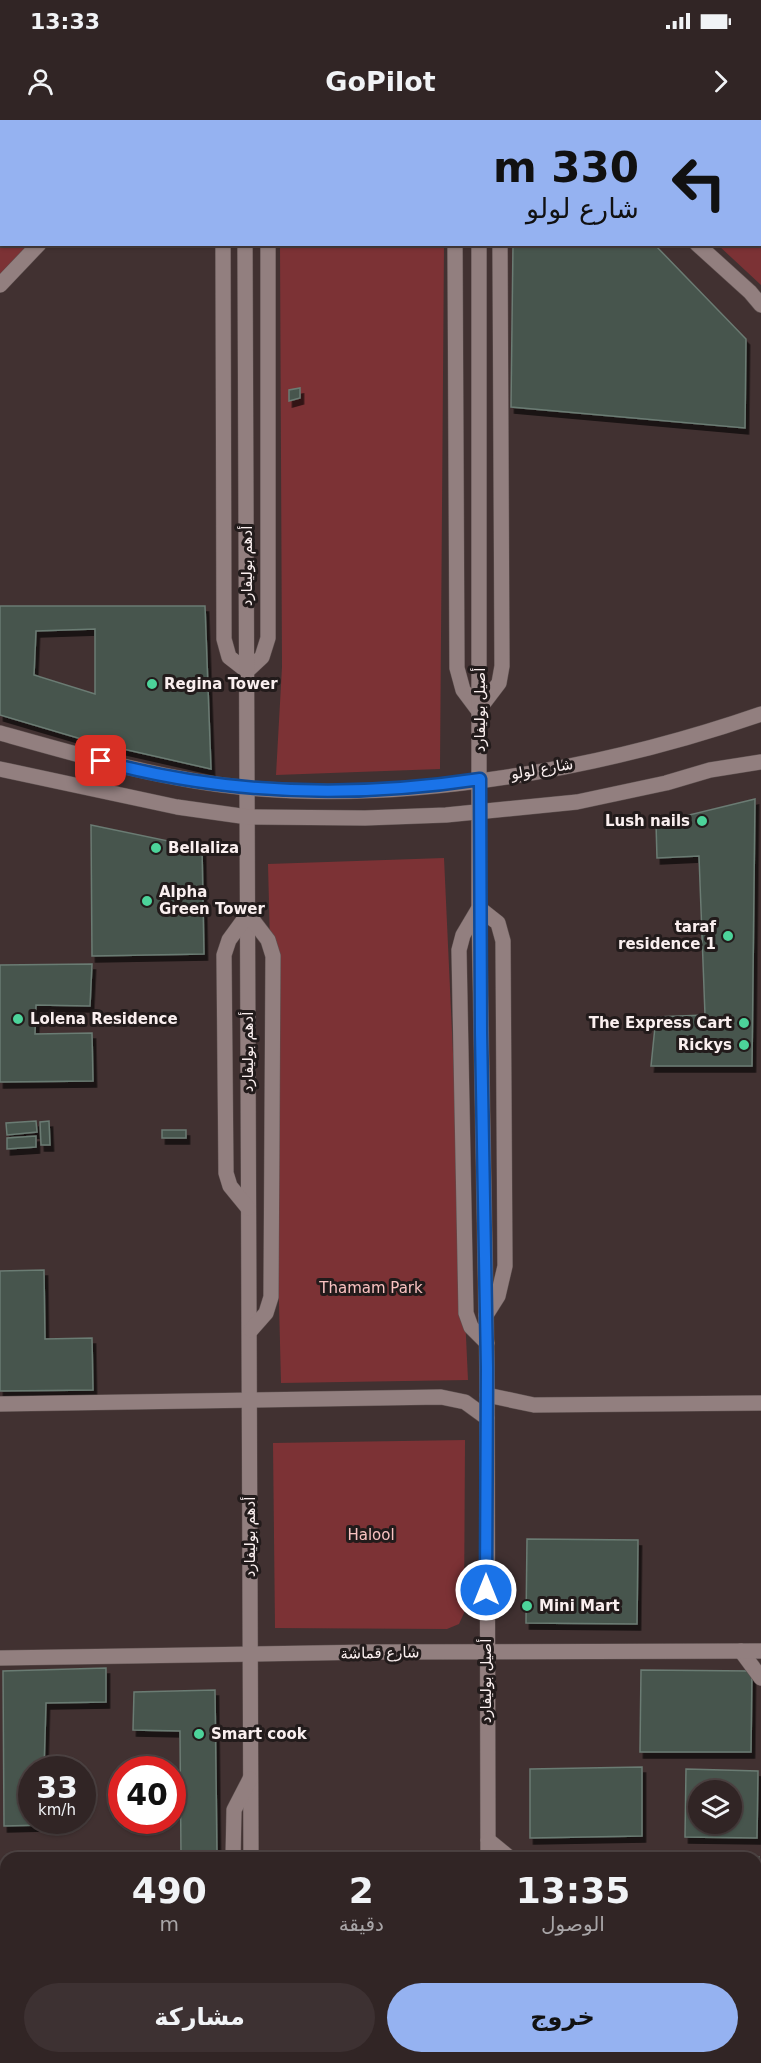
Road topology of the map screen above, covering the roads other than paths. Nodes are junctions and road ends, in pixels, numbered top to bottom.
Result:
1 (37, 246) edge
2 (223, 246) edge
3 (245, 246) edge
4 (268, 246) edge
5 (456, 246) edge
6 (479, 246) edge
7 (500, 246) edge
8 (699, 246) edge
9 (0, 285) edge
10 (761, 305) edge
11 (247, 671) junction
12 (480, 711) junction
13 (761, 714) edge
14 (0, 733) edge
15 (761, 762) edge
16 (1, 770) edge
17 (480, 779) junction
18 (248, 788) junction
19 (480, 812) junction
20 (248, 817) junction
21 (479, 908) junction
22 (248, 914) junction
23 (481, 1052) junction
24 (504, 1074) junction
25 (248, 1208) junction
26 (486, 1315) junction
27 (251, 1330) junction
28 (487, 1343) junction
29 (761, 1389) edge
30 (487, 1395) junction
31 (251, 1401) junction
32 (2, 1403) edge
33 (756, 1403) edge
34 (487, 1418) junction
35 (741, 1651) junction
36 (761, 1651) edge
37 (486, 1652) junction
38 (249, 1655) junction
39 (0, 1658) edge
40 (761, 1678) edge
41 (250, 1779) junction
42 (488, 1840) junction
43 (232, 1852) edge
44 (251, 1852) edge
45 (488, 1852) edge
46 (503, 1852) edge

1 - 9 street
2 - 11 street
3 - 11 street, أدهم بوليفارد
4 - 11 street
5 - 12 street
6 - 12 street, أصيل بوليفارد
7 - 12 street
8 - 10 street
11 - 18 street, أدهم بوليفارد
12 - 17 street, أصيل بوليفارد
13 - 17 street, شارع لولو
14 - 18 street, شارع لولو
15 - 19 street
16 - 20 street
17 - 18 street, شارع لولو
17 - 19 street, أصيل بوليفارد
18 - 20 street, أدهم بوليفارد
19 - 20 street
19 - 21 street, أصيل بوليفارد
20 - 22 street, أدهم بوليفارد
21 - 23 street, أصيل بوليفارد
21 - 24 street
21 - 28 street
22 - 25 street, أدهم بوليفارد
22 - 25 street
22 - 27 street
23 - 24 street
23 - 26 street, أصيل بوليفارد
24 - 26 street
25 - 27 street, أدهم بوليفارد
26 - 28 street, أصيل بوليفارد
27 - 31 street, أدهم بوليفارد
28 - 30 street, أصيل بوليفارد
29 - 33 street
30 - 33 street
30 - 34 street, أصيل بوليفارد
31 - 32 street
31 - 34 street
31 - 38 street, أدهم بوليفارد
34 - 37 street, أصيل بوليفارد
35 - 36 street, شارع قماشة
35 - 37 street, شارع قماشة
35 - 40 street
37 - 38 street, شارع قماشة
37 - 42 street, أصيل بوليفارد
38 - 39 street, شارع قماشة
38 - 41 street, أدهم بوليفارد
41 - 43 street
41 - 44 street, أدهم بوليفارد
42 - 45 street, أصيل بوليفارد
42 - 46 street

